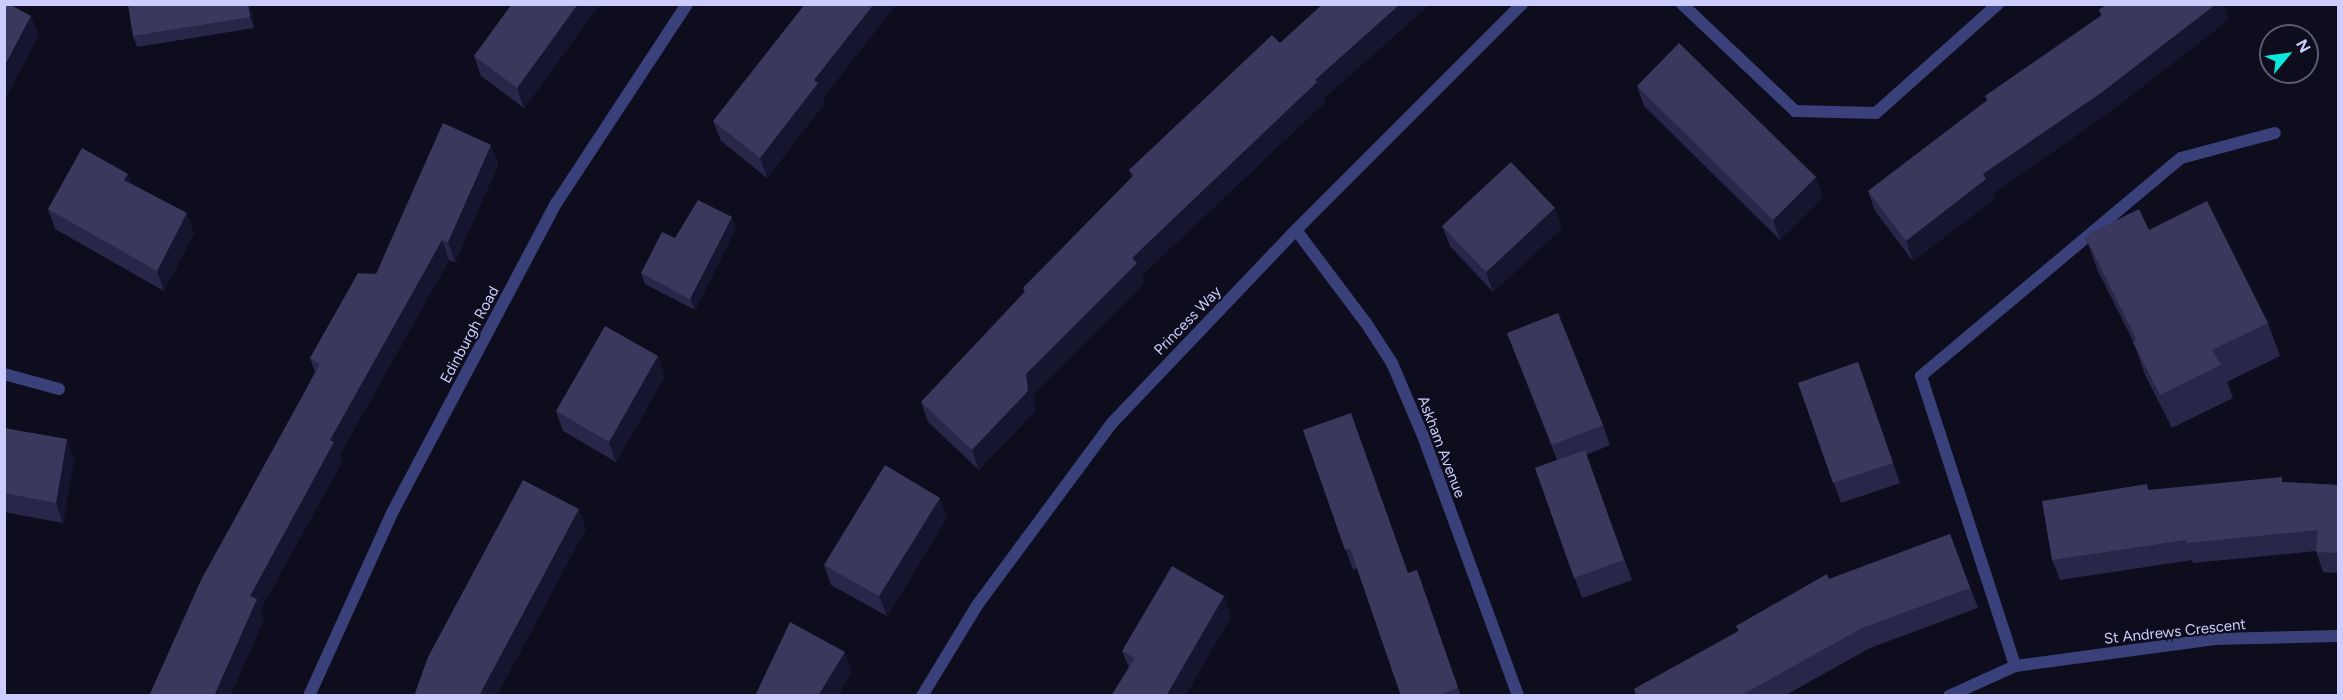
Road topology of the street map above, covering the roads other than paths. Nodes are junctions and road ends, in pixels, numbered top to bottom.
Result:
1 (687, 4) edge
2 (1522, 4) edge
3 (1682, 4) edge
4 (1998, 4) edge
5 (2275, 133) dead end
6 (1296, 230) junction
7 (4, 374) edge
8 (59, 389) dead end
9 (2338, 636) edge
10 (2015, 666) junction
11 (309, 696) edge
12 (922, 696) edge
13 (1518, 696) edge
14 (1949, 696) edge

1 - 11 street, Edinburgh Road
2 - 6 street, Princess Way
3 - 4 street
5 - 10 street
6 - 12 street, Princess Way
6 - 13 street, Askham Avenue
7 - 8 street
9 - 10 street, St Andrews Crescent
10 - 14 street, St Andrews Crescent

